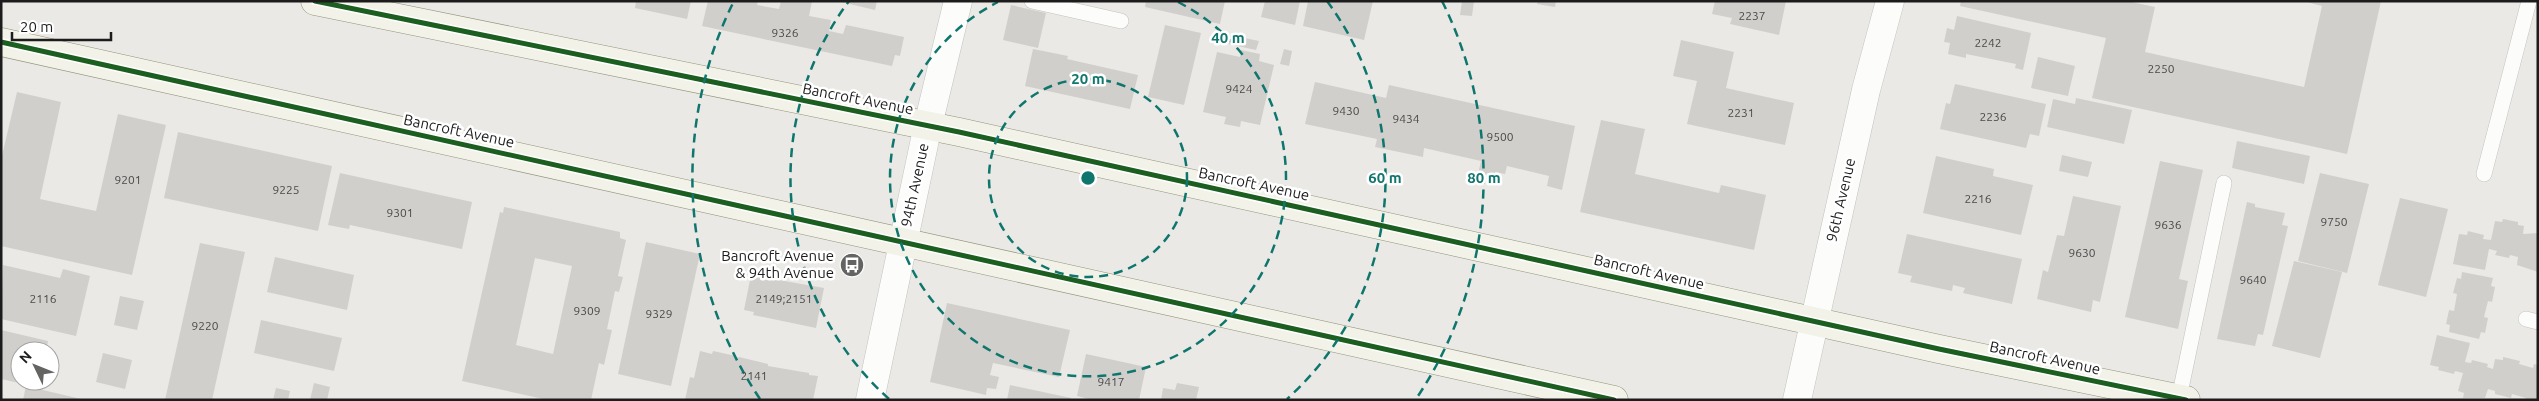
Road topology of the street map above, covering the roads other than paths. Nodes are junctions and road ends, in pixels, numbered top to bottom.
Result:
1 (315, 1) edge
2 (958, 1) edge
3 (1032, 1) edge
4 (1890, 1) edge
5 (2529, 1) edge
6 (1121, 21) dead end
7 (1, 42) edge
8 (928, 126) junction
9 (2484, 174) dead end
10 (2224, 183) dead end
11 (903, 242) junction
12 (1814, 321) junction
13 (2183, 399) edge
14 (870, 400) edge
15 (1614, 400) edge
16 (1797, 400) edge

1 - 8 main road, Bancroft Avenue
2 - 8 street, 94th Avenue
3 - 6 lane
4 - 12 street, 96th Avenue
5 - 9 lane
7 - 11 main road, Bancroft Avenue
8 - 11 street, 94th Avenue
8 - 12 main road, Bancroft Avenue
10 - 13 lane
11 - 14 street, 94th Avenue
11 - 15 main road, Bancroft Avenue
12 - 13 main road, Bancroft Avenue
12 - 16 street, 96th Avenue

